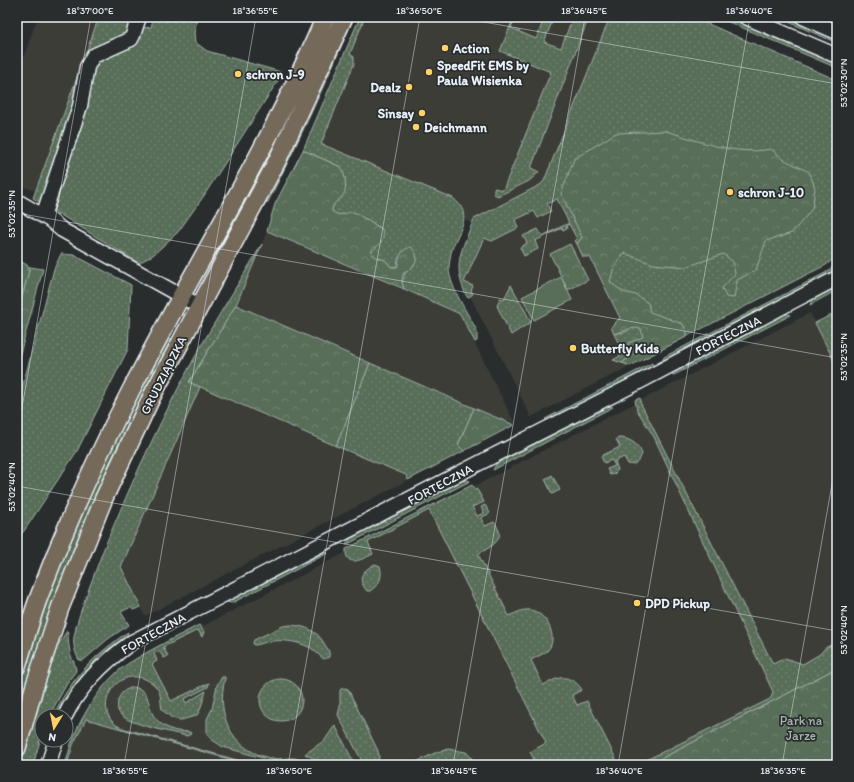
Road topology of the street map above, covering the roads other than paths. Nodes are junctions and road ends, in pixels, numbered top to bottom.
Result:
1 (139, 17) edge
2 (325, 17) edge
3 (344, 17) edge
4 (746, 17) edge
5 (803, 17) edge
6 (837, 32) edge
7 (837, 56) edge
8 (17, 201) edge
9 (43, 216) junction
10 (837, 278) edge
11 (182, 296) junction
12 (199, 306) junction
13 (17, 666) edge
14 (70, 708) edge
15 (17, 748) edge
16 (53, 748) edge
17 (48, 765) edge

1 - 9 street
2 - 11 main road, GRUDZIĄDZKA
3 - 12 main road, GRUDZIĄDZKA
4 - 7 street
5 - 6 street
8 - 9 street
9 - 11 street
10 - 14 street, FORTECZNA
11 - 12 street
11 - 13 main road, GRUDZIĄDZKA
12 - 15 main road, GRUDZIĄDZKA
16 - 17 street

